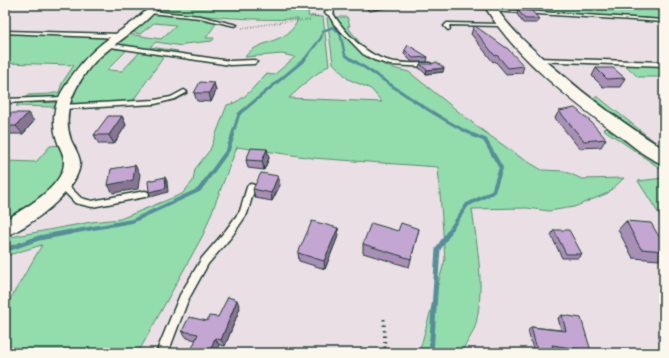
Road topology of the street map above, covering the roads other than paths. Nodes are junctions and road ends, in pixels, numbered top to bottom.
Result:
1 (394, 5) edge
2 (433, 5) edge
3 (523, 5) edge
4 (491, 8) edge
5 (154, 9) edge
6 (370, 9) dead end
7 (327, 11) edge
8 (516, 12) junction
9 (664, 21) edge
10 (235, 25) road end
11 (501, 25) junction
12 (448, 29) dead end
13 (5, 32) edge
14 (120, 36) junction
15 (106, 46) junction
16 (537, 60) junction
17 (254, 62) dead end
18 (664, 64) edge
19 (431, 65) edge
20 (184, 92) dead end
21 (5, 100) edge
22 (63, 103) junction
23 (664, 158) edge
24 (62, 184) junction
25 (251, 187) dead end
26 (145, 194) dead end
27 (5, 229) edge
28 (162, 353) edge

1 - 6 lane
2 - 4 lane
3 - 8 lane
4 - 8 lane
4 - 11 street
5 - 10 lane
5 - 14 street
7 - 19 lane
8 - 9 lane
11 - 12 lane
11 - 16 street
13 - 14 lane
14 - 15 street
15 - 17 lane
15 - 22 street
16 - 18 lane
16 - 23 street
20 - 22 lane
21 - 22 lane
22 - 24 street
24 - 26 lane
24 - 27 street
25 - 28 lane

